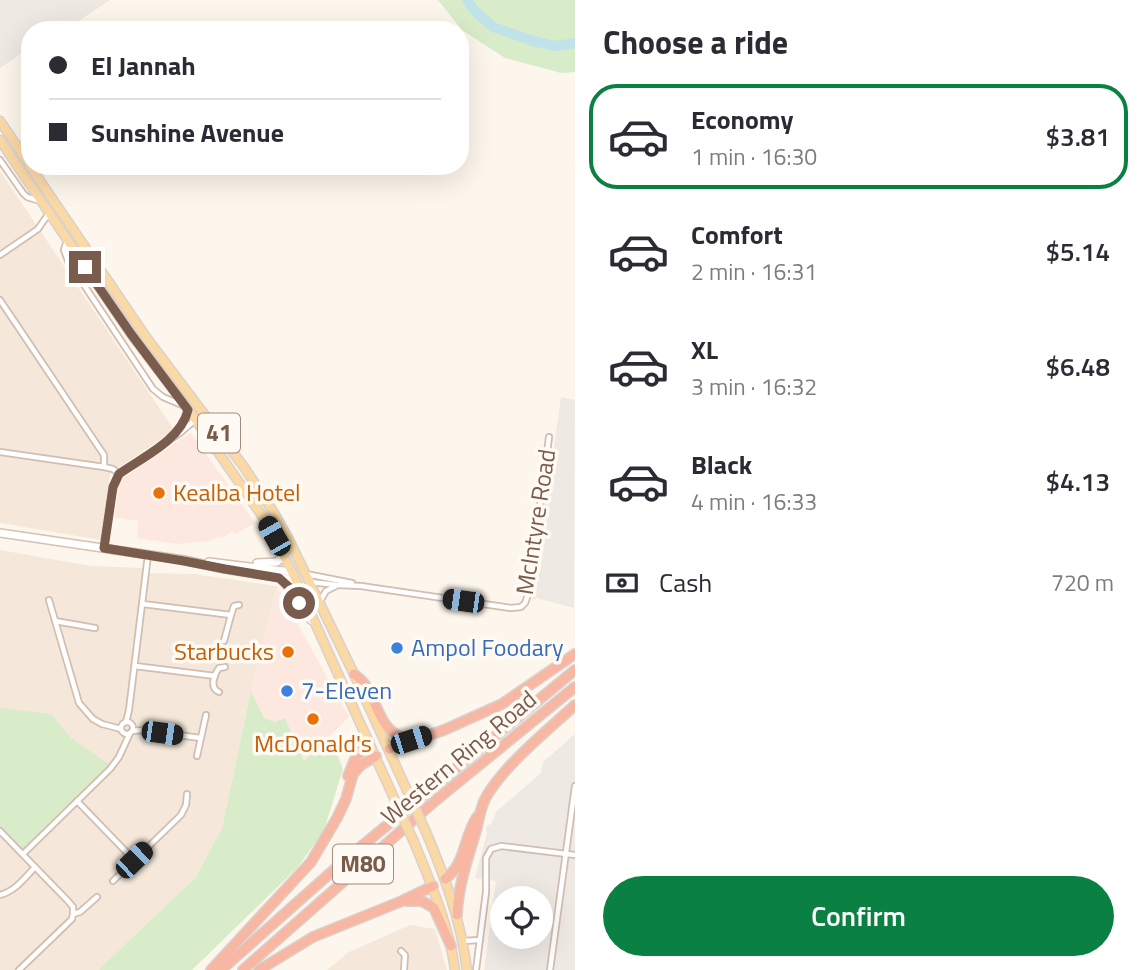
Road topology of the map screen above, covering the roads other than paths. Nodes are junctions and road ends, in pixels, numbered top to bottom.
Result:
1 (0, 121) edge
2 (0, 140) edge
3 (21, 152) edge
4 (0, 160) edge
5 (21, 171) edge
6 (24, 175) edge
7 (36, 175) edge
8 (41, 201) junction
9 (59, 210) junction
10 (49, 213) junction
11 (53, 226) junction
12 (38, 229) junction
13 (66, 240) junction
14 (0, 255) edge
15 (85, 267) junction
16 (0, 300) edge
17 (173, 373) junction
18 (187, 409) junction
19 (195, 420) junction
20 (185, 429) junction
21 (203, 431) junction
22 (174, 437) junction
23 (549, 437) dead end
24 (0, 452) edge
25 (104, 467) junction
26 (119, 474) junction
27 (1, 533) edge
28 (0, 542) edge
29 (104, 548) junction
30 (148, 555) junction
31 (284, 555) junction
32 (184, 561) junction
33 (225, 564) junction
34 (293, 576) junction
35 (279, 578) junction
36 (307, 578) junction
37 (337, 585) junction
38 (361, 586) junction
39 (49, 600) dead end
40 (320, 603) junction
41 (143, 604) junction
42 (239, 605) dead end
43 (231, 615) junction
44 (54, 621) junction
45 (314, 623) junction
46 (95, 628) dead end
47 (224, 642) dead end
48 (575, 654) edge
49 (135, 666) junction
50 (225, 667) dead end
51 (575, 670) edge
52 (354, 674) junction
53 (215, 676) junction
54 (575, 687) edge
55 (219, 692) dead end
56 (575, 705) edge
57 (206, 715) dead end
58 (127, 728) junction
59 (200, 738) junction
60 (411, 740) junction
61 (369, 742) junction
62 (389, 749) junction
63 (197, 756) dead end
64 (376, 756) junction
65 (575, 786) edge
66 (187, 794) dead end
67 (78, 801) junction
68 (480, 813) junction
69 (337, 818) junction
70 (0, 831) edge
71 (23, 854) junction
72 (566, 854) junction
73 (575, 855) edge
74 (134, 860) junction
75 (35, 867) junction
76 (445, 878) junction
77 (113, 881) dead end
78 (433, 886) junction
79 (0, 895) edge
80 (97, 897) dead end
81 (402, 901) junction
82 (73, 914) junction
83 (457, 915) junction
84 (480, 940) junction
85 (463, 941) junction
86 (451, 946) junction
87 (401, 951) dead end
88 (19, 970) edge
89 (211, 970) edge
90 (221, 970) edge
91 (243, 970) edge
92 (259, 970) edge
93 (404, 970) edge
94 (458, 970) edge
95 (467, 970) edge
96 (476, 970) edge
97 (550, 970) edge

1 - 3 main road, 41
2 - 5 main road, 41
4 - 8 street
6 - 8 main road, 41
7 - 9 main road, 41
8 - 10 main road, 41
9 - 15 main road
9 - 17 main road, 41
10 - 11 main road, 41
10 - 12 street
11 - 12 street
11 - 13 main road, 41
12 - 14 street
13 - 15 main road, 41
13 - 18 street
15 - 18 main road, 41
16 - 25 street
17 - 19 main road
17 - 36 main road, 41
18 - 19 main road, 41
18 - 22 street
19 - 20 street
19 - 21 main road, 41
20 - 21 street
20 - 22 street
21 - 31 main road, 41
22 - 26 street
23 - 38 street, McIntyre Road
24 - 25 street
25 - 26 street
26 - 29 street
27 - 28 street
27 - 29 main road
29 - 30 main road
30 - 32 main road
30 - 41 street
31 - 33 main road
31 - 34 main road, 41
32 - 33 main road
32 - 35 main road
33 - 34 main road
34 - 35 main road
34 - 36 main road
34 - 45 main road, 41
35 - 45 main road
36 - 37 street
36 - 38 street
36 - 40 main road, 41
37 - 38 street
37 - 40 street
39 - 44 street
40 - 52 main road, 41
41 - 43 street
41 - 49 street
42 - 43 street
43 - 47 street
44 - 46 street
44 - 58 street
45 - 61 main road, 41
48 - 60 highway
49 - 53 street
49 - 58 street
50 - 53 street
51 - 90 highway, Western Ring Road / M80
52 - 60 highway
52 - 62 main road, 41
53 - 55 street
54 - 91 highway, Western Ring Road / M80
56 - 68 highway
57 - 59 street
58 - 59 street
58 - 67 street
59 - 63 street
60 - 62 highway
61 - 64 main road, 41
61 - 69 highway
62 - 64 main road
62 - 76 main road, 41, bridge
64 - 69 highway
64 - 78 main road, 41, bridge
65 - 72 street
66 - 74 street
67 - 71 street
67 - 74 street
68 - 76 highway
68 - 83 highway
69 - 89 highway
70 - 71 street
71 - 75 street
72 - 73 street
72 - 84 street
72 - 97 street
74 - 77 street
75 - 79 street
75 - 82 street
76 - 78 main road
76 - 83 main road, 41
78 - 81 highway
78 - 86 main road, 41
80 - 82 street
81 - 86 highway
81 - 92 highway
82 - 88 street
83 - 85 main road, 41
84 - 85 street
84 - 96 street
85 - 94 main road
85 - 95 main road, 41
86 - 94 main road, 41
87 - 93 street

